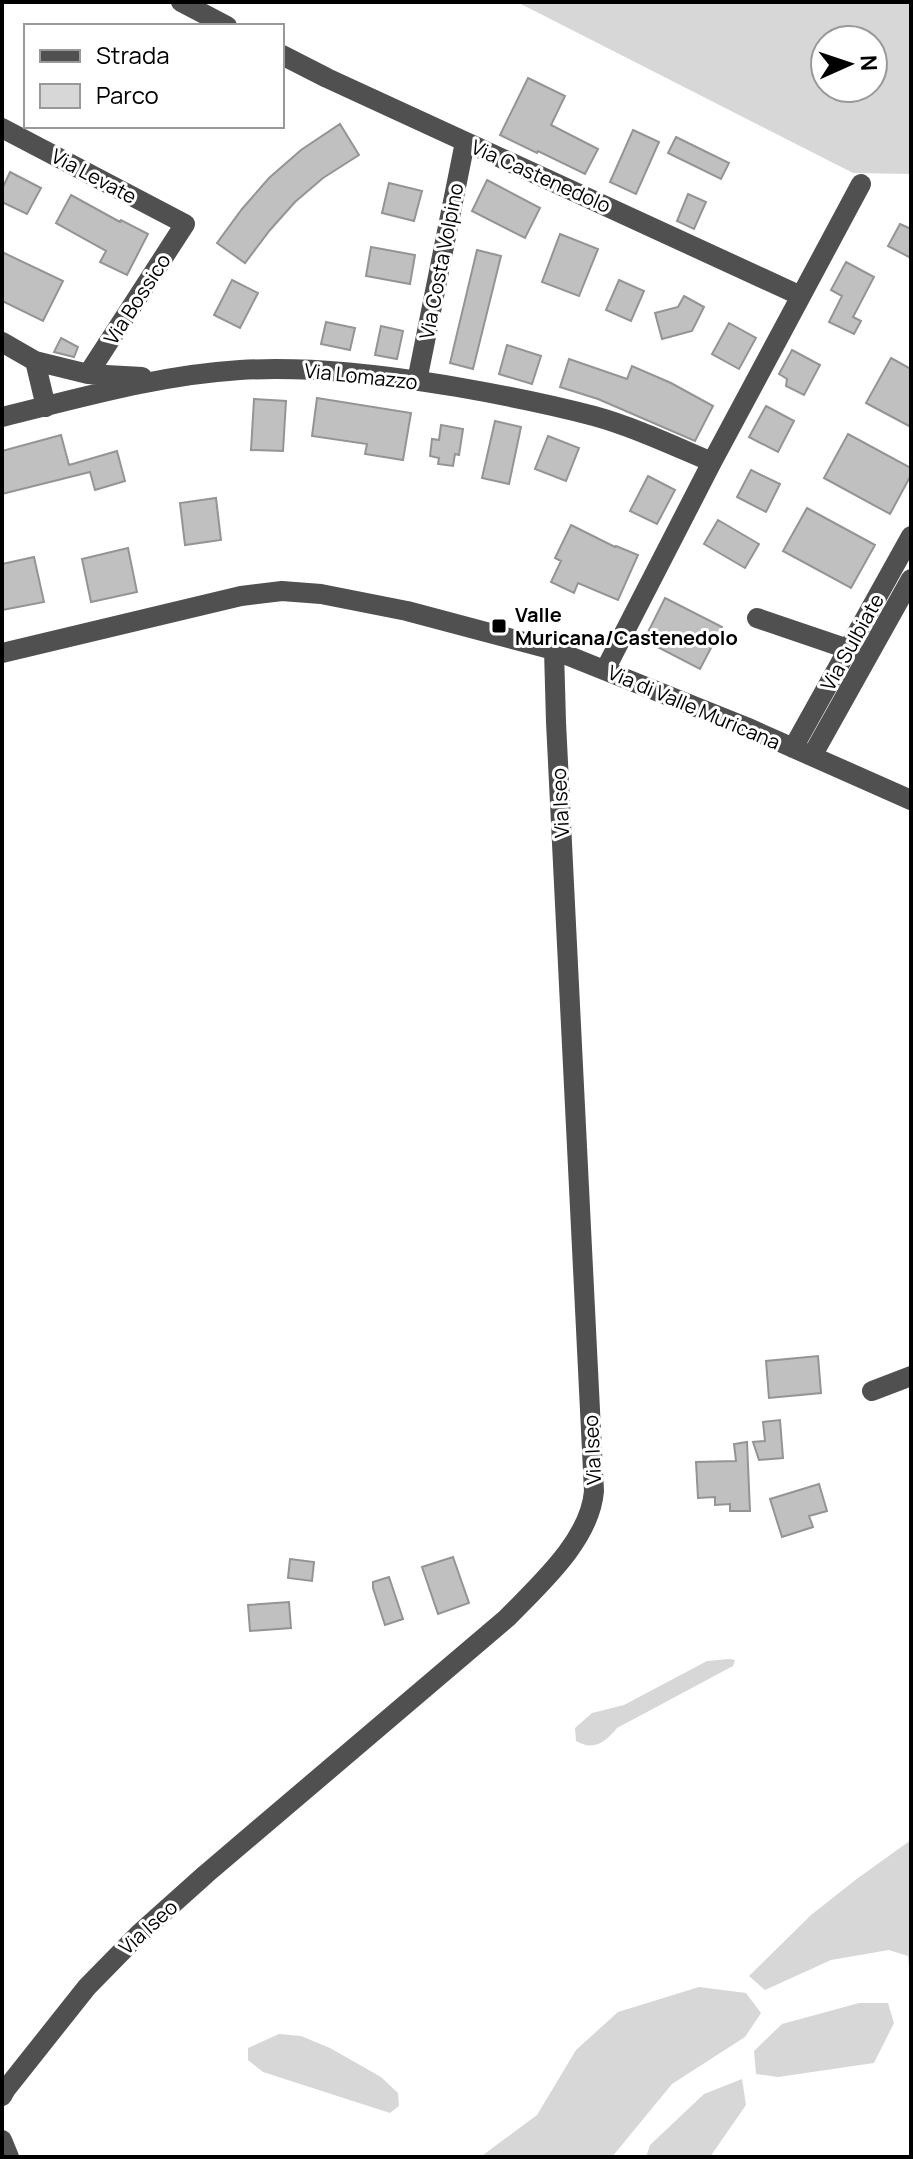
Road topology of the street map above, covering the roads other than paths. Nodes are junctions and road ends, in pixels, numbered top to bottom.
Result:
1 (181, 2) edge
2 (223, 24) edge
3 (284, 56) edge
4 (2, 128) edge
5 (465, 142) junction
6 (861, 184) dead end
7 (185, 224) joint
8 (801, 296) junction
9 (2, 342) edge
10 (35, 361) junction
11 (88, 374) junction
12 (174, 378) junction
13 (417, 381) junction
14 (46, 407) junction
15 (2, 417) edge
16 (712, 462) junction
17 (911, 538) edge
18 (911, 579) edge
19 (757, 618) dead end
20 (848, 649) junction
21 (554, 650) junction
22 (2, 653) edge
23 (866, 659) junction
24 (605, 670) junction
25 (793, 748) junction
26 (812, 756) junction
27 (911, 800) edge
28 (911, 1376) edge
29 (872, 1391) dead end
30 (2, 2096) edge
31 (2, 2140) edge
32 (9, 2157) edge

1 - 2 street
3 - 5 street, Via Castenedolo
4 - 7 street, Via Levate
5 - 8 street, Via Castenedolo
5 - 13 street, Via Costa Volpino
6 - 8 street
7 - 11 street, Via Bossico
8 - 16 street
9 - 10 street
10 - 11 street
10 - 14 street
11 - 12 street
12 - 13 street, Via Lomazzo
12 - 14 street, Via Lomazzo
13 - 16 street, Via Lomazzo
14 - 15 street, Via Lomazzo
16 - 24 street
17 - 20 street, Via Sulbiate
18 - 23 street, Via Sulbiate
19 - 20 street
20 - 23 street
20 - 25 street, Via Sulbiate
21 - 22 street, Via di Valle Muricana
21 - 24 street, Via di Valle Muricana
21 - 30 street, Via Iseo
23 - 26 street, Via Sulbiate
24 - 25 street, Via di Valle Muricana
25 - 26 street, Via di Valle Muricana
26 - 27 street, Via di Valle Muricana
28 - 29 street
31 - 32 street

